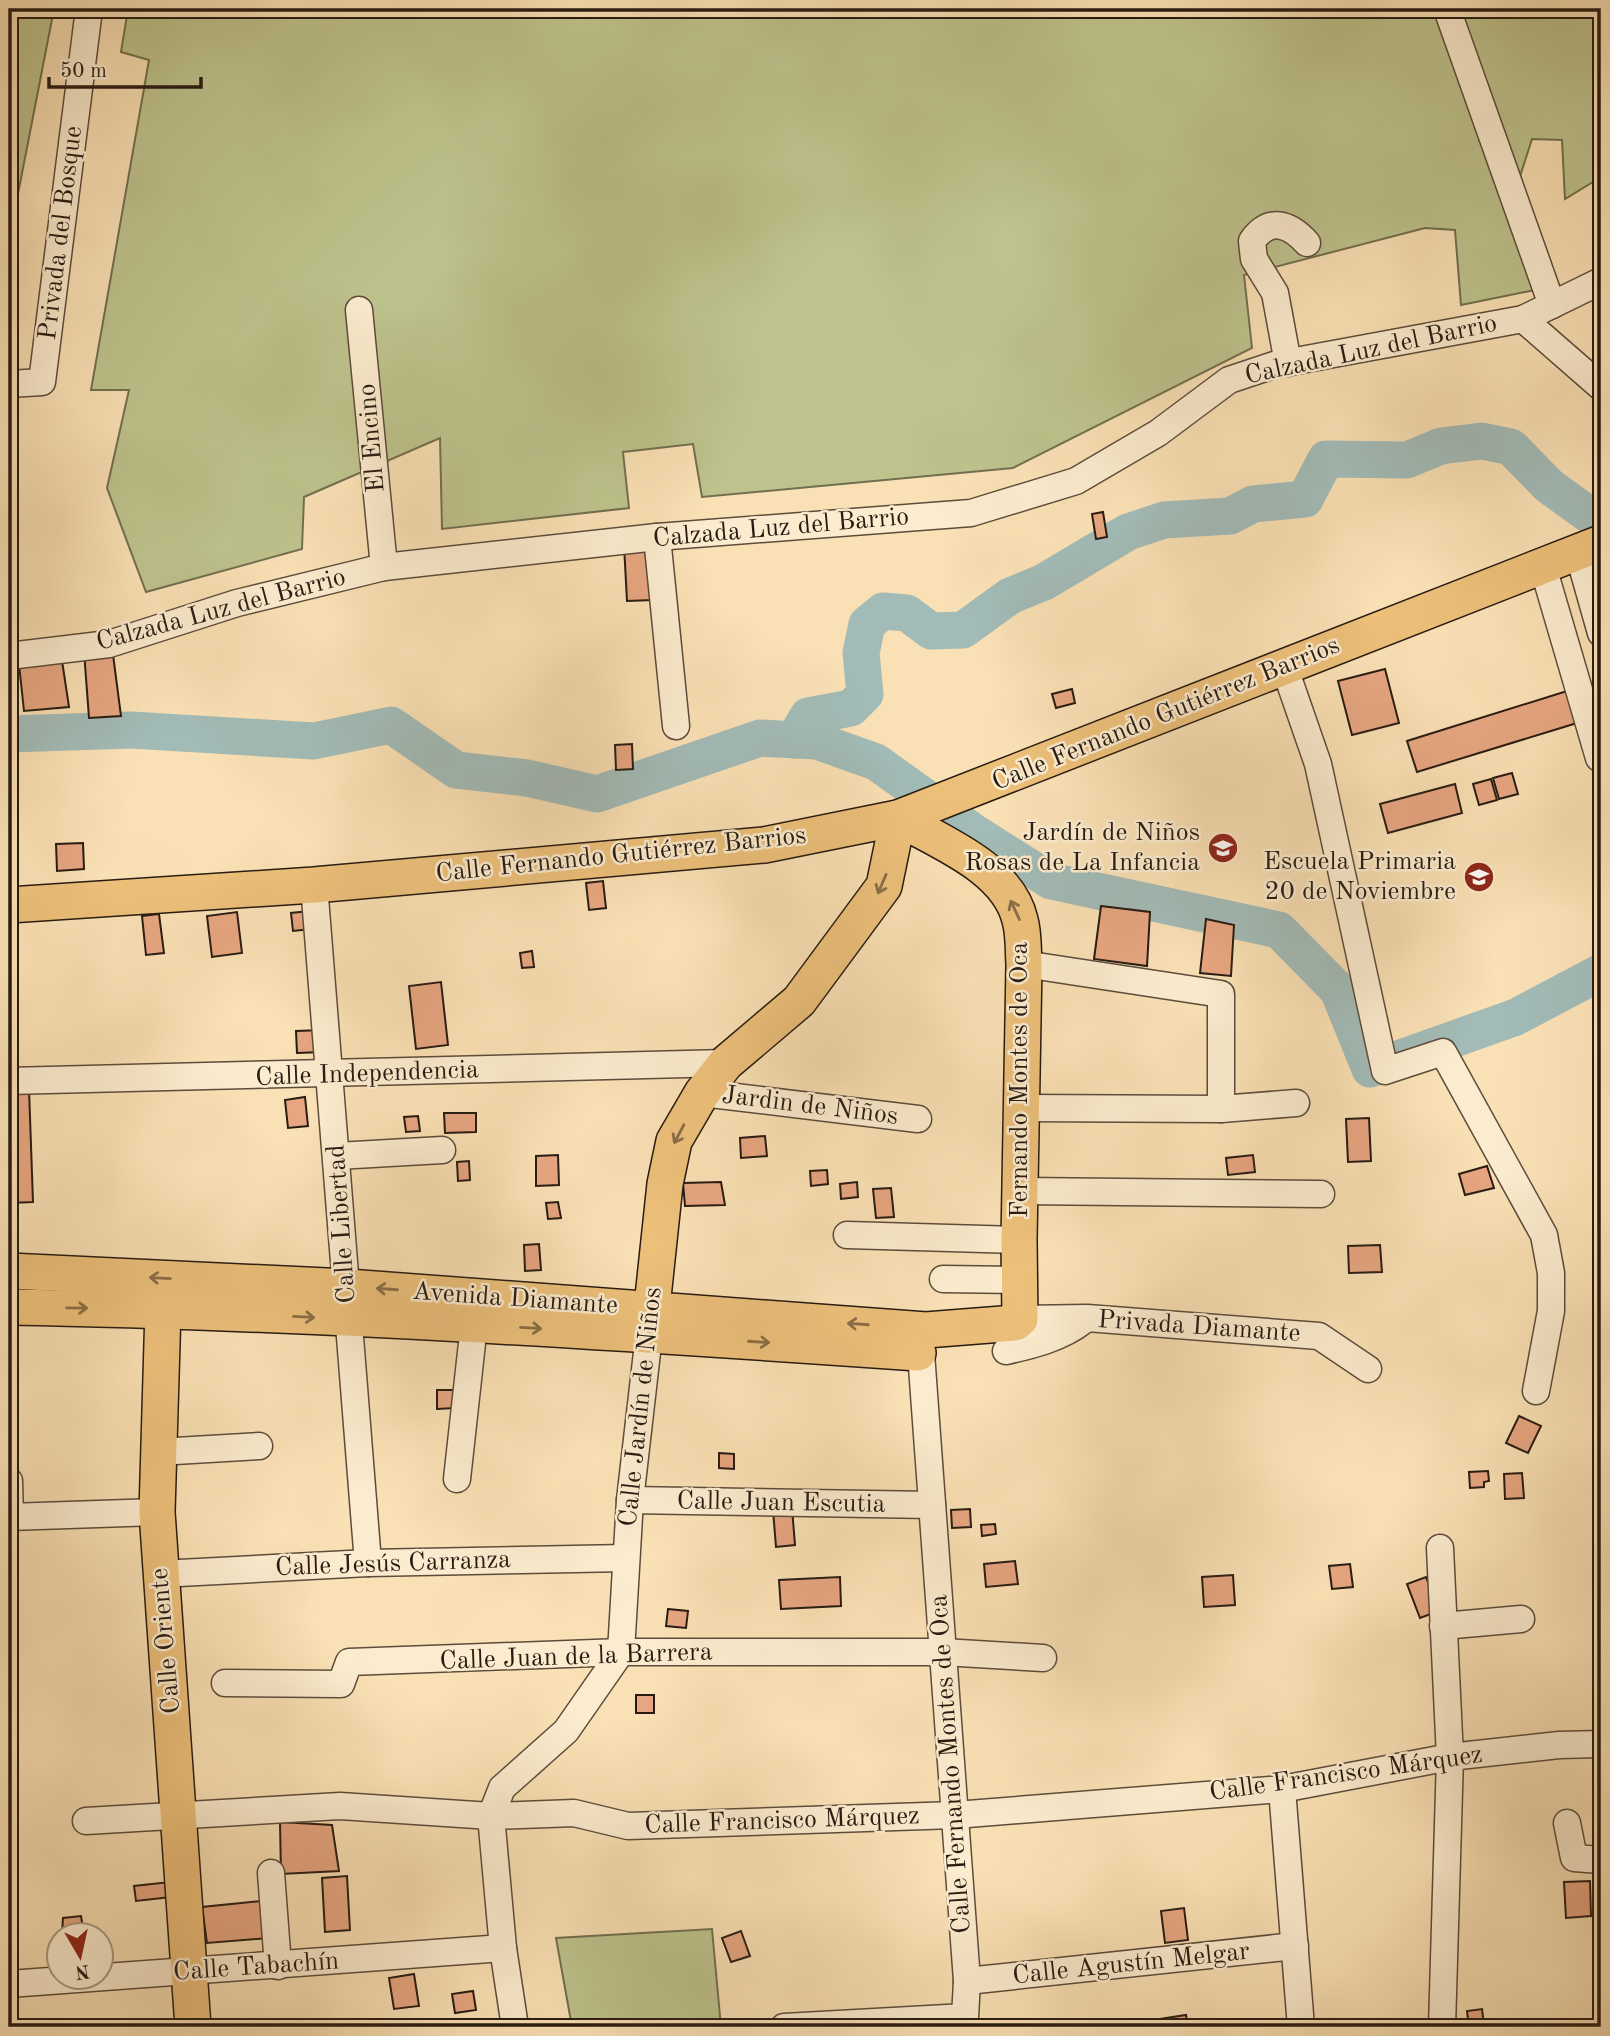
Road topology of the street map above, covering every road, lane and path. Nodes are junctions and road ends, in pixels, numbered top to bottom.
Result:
1 (89, 9) edge
2 (1447, 9) edge
3 (1307, 243) dead end
4 (1601, 281) edge
5 (1552, 305) junction
6 (359, 310) dead end
7 (1523, 319) junction
8 (1288, 363) junction
9 (9, 384) edge
10 (1601, 387) edge
11 (657, 537) junction
12 (1590, 548) edge
13 (384, 567) junction
14 (1543, 567) junction
15 (1601, 633) edge
16 (9, 656) edge
17 (1284, 666) junction
18 (676, 726) dead end
19 (1599, 758) dead end
20 (898, 818) junction
21 (314, 885) junction
22 (9, 905) edge
23 (1024, 964) junction
24 (726, 1063) junction
25 (331, 1076) junction
26 (9, 1082) edge
27 (702, 1093) junction
28 (1296, 1103) dead end
29 (1021, 1108) junction
30 (1221, 1109) junction
31 (918, 1119) dead end
32 (442, 1150) dead end
33 (337, 1156) junction
34 (1021, 1191) junction
35 (1321, 1194) dead end
36 (847, 1235) dead end
37 (1018, 1240) junction
38 (9, 1271) edge
39 (943, 1279) dead end
40 (1020, 1280) junction
41 (349, 1303) junction
42 (9, 1307) edge
43 (163, 1309) junction
44 (1087, 1318) junction
45 (1020, 1319) junction
46 (650, 1322) junction
47 (474, 1325) junction
48 (924, 1342) junction
49 (1006, 1351) dead end
50 (1368, 1369) dead end
51 (1536, 1391) dead end
52 (259, 1446) dead end
53 (158, 1452) junction
54 (457, 1479) dead end
55 (9, 1481) edge
56 (630, 1500) junction
57 (932, 1505) junction
58 (157, 1512) junction
59 (9, 1517) edge
60 (1440, 1549) dead end
61 (626, 1558) junction
62 (368, 1563) junction
63 (160, 1574) junction
64 (1521, 1619) dead end
65 (1443, 1626) junction
66 (943, 1652) junction
67 (621, 1653) junction
68 (1043, 1658) dead end
69 (225, 1683) dead end
70 (1601, 1744) edge
71 (1450, 1757) junction
72 (1282, 1789) junction
73 (955, 1815) junction
74 (179, 1816) junction
75 (491, 1816) junction
76 (86, 1821) dead end
77 (1567, 1823) dead end
78 (1601, 1860) edge
79 (271, 1873) dead end
80 (1295, 1946) junction
81 (503, 1948) junction
82 (278, 1966) junction
83 (190, 1973) junction
84 (967, 1981) junction
85 (9, 1984) edge
86 (193, 2027) edge
87 (515, 2027) edge
88 (784, 2027) edge
89 (1301, 2027) edge
90 (1442, 2027) edge

1 - 9 street, Privada del Bosque
2 - 5 street
3 - 8 street
4 - 5 street, Calzada Luz del Barrio
5 - 7 street, Calzada Luz del Barrio
6 - 13 street, El Encino
7 - 8 street, Calzada Luz del Barrio
7 - 10 street
8 - 11 street, Calzada Luz del Barrio
11 - 13 street, Calzada Luz del Barrio
11 - 18 street
12 - 14 main road, Calle Fernando Gutiérrez Barrios
12 - 15 street
13 - 16 street, Calzada Luz del Barrio
14 - 17 main road, Calle Fernando Gutiérrez Barrios
14 - 19 street
17 - 20 main road, Calle Fernando Gutiérrez Barrios
17 - 51 street
20 - 21 main road, Calle Fernando Gutiérrez Barrios
23 -> 20 main road, Fernando Montes de Oca
20 -> 24 main road, Calle Jardín de Niños
21 - 22 main road, Calle Fernando Gutiérrez Barrios
21 - 25 street, Calle Libertad
23 - 29 main road, Fernando Montes de Oca
23 - 30 street
24 - 25 street, Calle Independencia
24 - 27 main road, Calle Jardín de Niños
25 - 26 street, Calle Independencia
25 - 33 street, Calle Libertad
27 - 31 street, Jardin de Niños
27 -> 46 main road, Calle Jardín de Niños
28 - 30 street
29 - 30 street
29 - 34 main road, Fernando Montes de Oca
32 - 33 street
33 - 41 street, Calle Libertad
34 - 35 street
34 - 37 main road, Fernando Montes de Oca
36 - 37 street
37 - 40 main road, Fernando Montes de Oca
41 -> 38 main road, Avenida Diamante
39 - 40 street
40 - 45 main road, Fernando Montes de Oca
43 -> 41 main road, Avenida Diamante
46 -> 41 main road, Avenida Diamante
41 - 47 main road, Avenida Diamante
41 - 62 street, Calle Libertad
42 -> 43 main road, Avenida Diamante
43 - 53 main road, Calle Oriente
44 - 45 street, Privada Diamante
44 - 49 street
44 - 50 street, Privada Diamante
45 - 48 main road, Avenida Diamante
47 -> 46 main road, Avenida Diamante
46 - 48 main road, Avenida Diamante
46 - 56 street, Calle Jardín de Niños
47 - 54 street
48 - 57 street, Calle Fernando Montes de Oca
52 - 53 street
53 - 58 main road, Calle Oriente
55 - 59 street
56 - 57 street, Calle Juan Escutia
56 - 61 street, Calle Jardín de Niños
57 - 66 street, Calle Fernando Montes de Oca
58 - 59 street
58 - 63 main road, Calle Oriente
60 - 65 street
61 - 62 street, Calle Jesús Carranza
61 - 67 street, Calle Jardín de Niños
62 - 63 street, Calle Jesús Carranza
63 - 74 main road, Calle Oriente
64 - 65 street
65 - 71 street
66 - 67 street, Calle Juan de la Barrera
66 - 68 street, Calle Juan de la Barrera
66 - 73 street, Calle Fernando Montes de Oca
67 - 69 street, Calle Juan de la Barrera
67 - 75 street
70 - 71 street, Calle Francisco Márquez
71 - 72 street, Calle Francisco Márquez
71 - 90 street
72 - 73 street, Calle Francisco Márquez
72 - 80 street
73 - 75 street, Calle Francisco Márquez
73 - 84 street, Calle Fernando Montes de Oca
74 - 75 street, Calle Francisco Márquez
74 - 76 street, Calle Francisco Márquez
74 - 83 main road, Calle Oriente
75 - 81 street
77 - 78 street
79 - 82 street
80 - 84 street, Calle Agustín Melgar
80 - 89 street
81 - 82 street, Calle Tabachín
81 - 87 street
82 - 83 street, Calle Tabachín
83 - 85 street, Calle Tabachín
83 - 86 main road, Calle Oriente
84 - 88 street, Calle Fernando Montes de Oca

